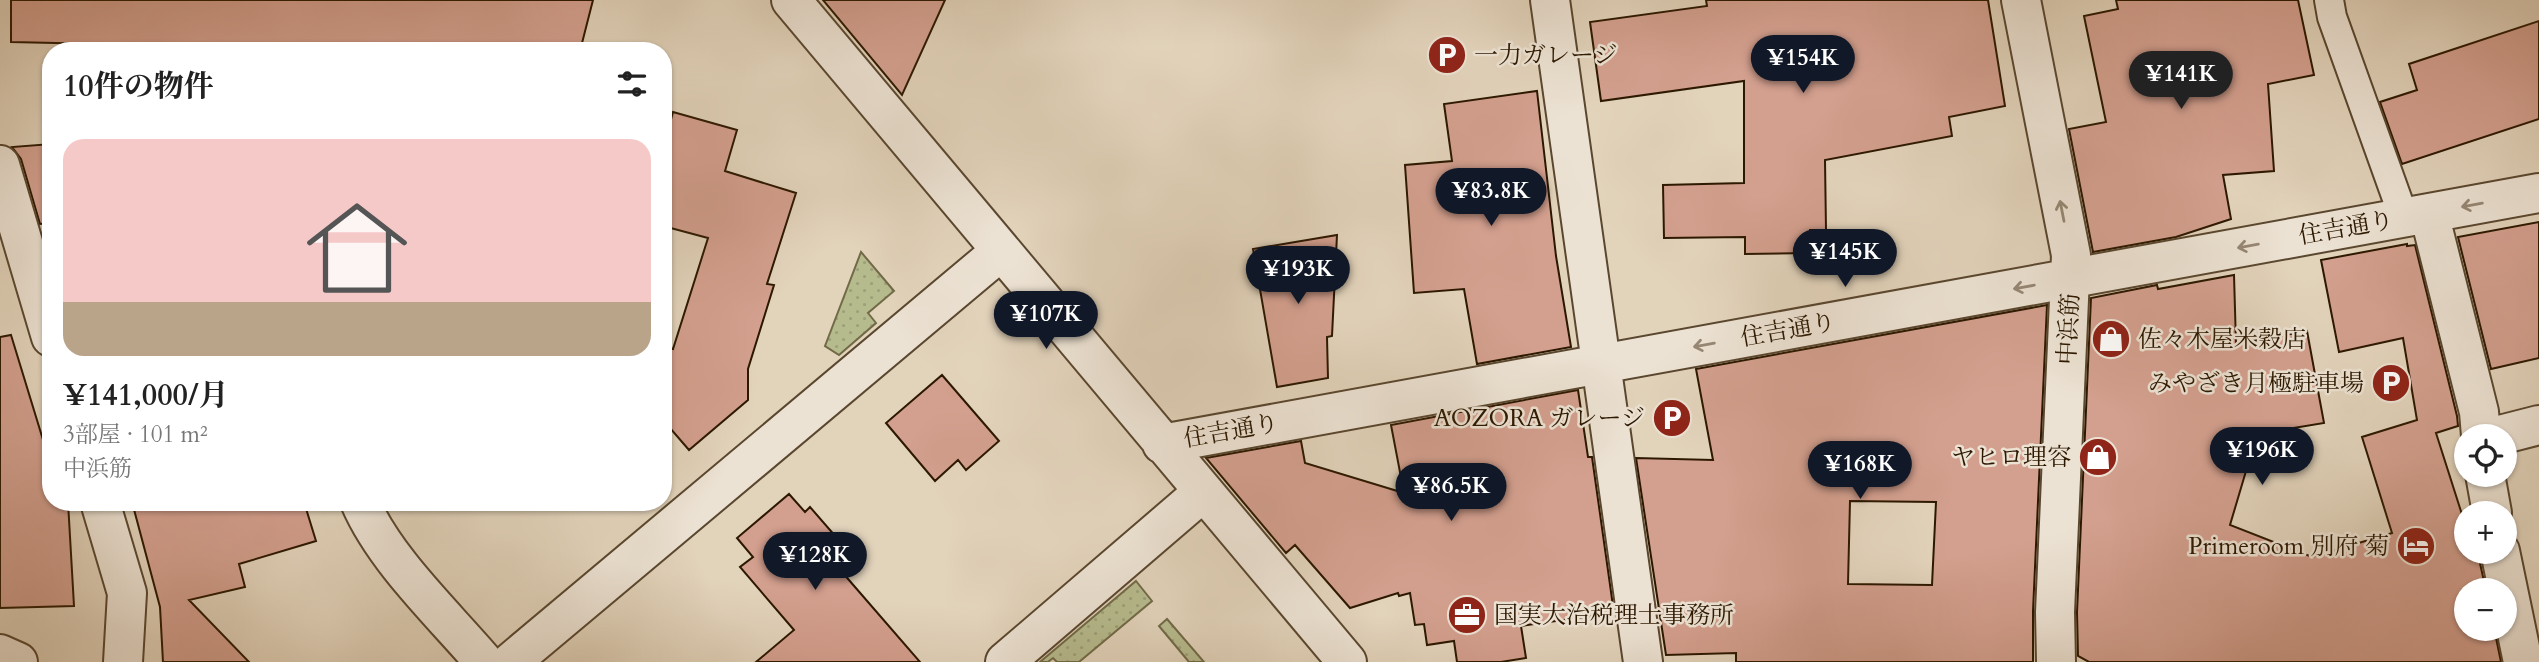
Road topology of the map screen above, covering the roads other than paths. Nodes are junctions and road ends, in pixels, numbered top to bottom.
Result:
1 (792, 0) edge
2 (1550, 0) edge
3 (2021, 0) edge
4 (2329, 0) edge
5 (0, 165) edge
6 (2539, 193) edge
7 (2416, 215) junction
8 (1001, 251) junction
9 (2071, 278) junction
10 (42, 307) edge
11 (1601, 363) junction
12 (2480, 424) edge
13 (2539, 425) edge
14 (2517, 431) edge
15 (1162, 444) junction
16 (1203, 492) junction
17 (103, 511) edge
18 (364, 511) edge
19 (2503, 564) edge
20 (0, 654) edge
21 (18, 662) edge
22 (124, 662) edge
23 (484, 662) edge
24 (511, 662) edge
25 (1005, 662) edge
26 (1347, 662) edge
27 (1643, 662) edge
28 (2056, 662) edge
29 (2523, 662) edge

1 - 8 street
2 - 11 street
9 -> 3 street, 中浜筋
4 - 7 lane
5 - 10 street
6 -> 7 street, 住吉通り
7 -> 9 street, 住吉通り
7 - 12 street
8 - 15 street
8 - 24 street
9 -> 11 street, 住吉通り
9 - 28 street, 中浜筋
11 - 15 street, 住吉通り
11 - 27 street
13 - 14 street
15 - 16 street
16 - 25 street
16 - 26 street
17 - 22 street
18 - 23 street
19 - 29 street
20 - 21 street

